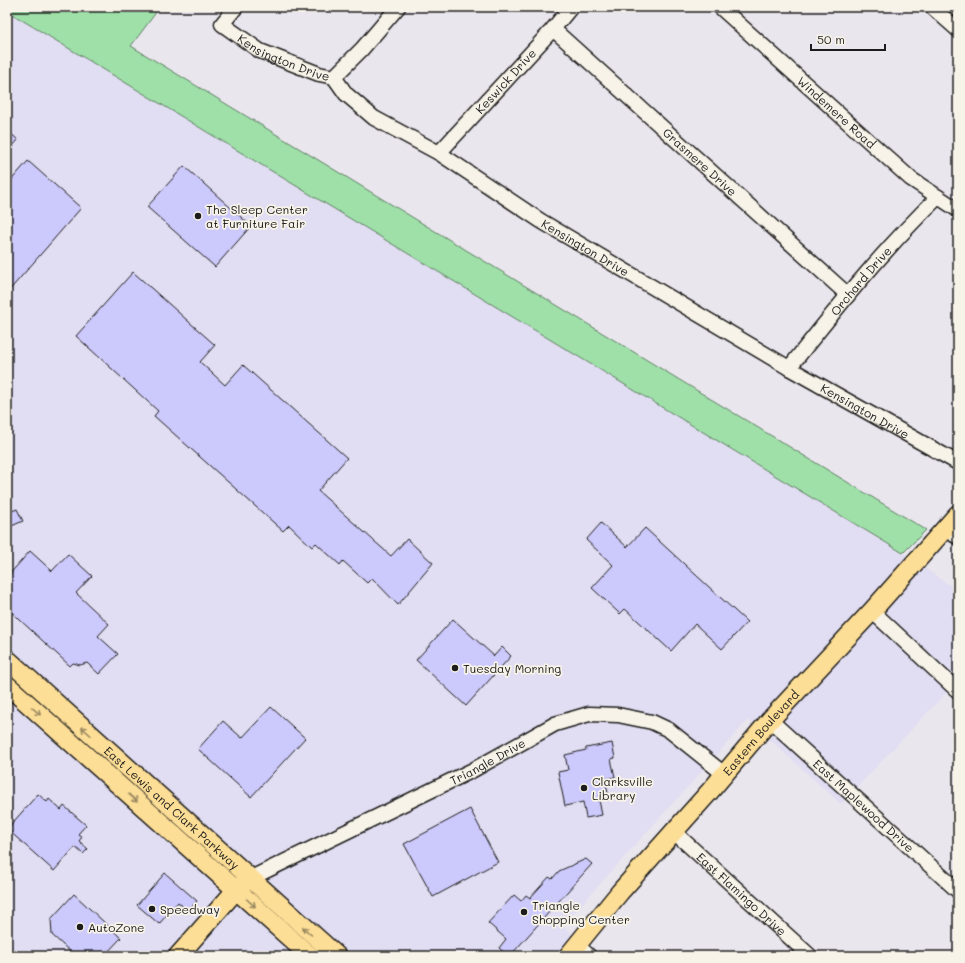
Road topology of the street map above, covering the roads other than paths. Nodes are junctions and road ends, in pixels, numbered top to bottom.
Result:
1 (236, 7) edge
2 (398, 7) edge
3 (570, 7) edge
4 (720, 7) edge
5 (932, 7) edge
6 (553, 29) junction
7 (958, 30) edge
8 (334, 77) junction
9 (439, 153) junction
10 (938, 197) junction
11 (958, 210) edge
12 (848, 295) junction
13 (788, 368) junction
14 (958, 464) edge
15 (958, 514) edge
16 (951, 533) edge
17 (872, 611) junction
18 (7, 659) edge
19 (7, 685) edge
20 (958, 691) edge
21 (770, 720) junction
22 (724, 774) junction
23 (673, 831) junction
24 (249, 878) junction
25 (236, 890) junction
26 (958, 891) edge
27 (578, 952) edge
28 (178, 956) edge
29 (310, 956) edge
30 (337, 956) edge
31 (810, 956) edge

1 - 8 street, Kensington Drive
2 - 8 street
3 - 6 street, Keswick Drive
4 - 10 street, Windemere Road
5 - 7 street
6 - 9 street, Keswick Drive
6 - 12 street, Grasmere Drive
8 - 9 street, Kensington Drive
9 - 13 street, Kensington Drive
10 - 11 street, Windemere Road
10 - 12 street, Orchard Drive
12 - 13 street, Orchard Drive
13 - 14 street, Kensington Drive
15 - 16 main road, Eastern Boulevard
16 - 17 main road, Eastern Boulevard
17 - 20 street
17 - 21 main road, Eastern Boulevard
24 -> 18 main road, East Lewis and Clark Parkway
19 -> 25 main road, East Lewis and Clark Parkway
21 - 22 main road, Eastern Boulevard
21 - 26 street, East Maplewood Drive
22 - 23 main road, Eastern Boulevard
22 - 24 street, Triangle Drive
23 - 27 main road, Eastern Boulevard
23 - 31 street, East Flamingo Drive
24 - 25 main road
30 -> 24 main road, East Lewis and Clark Parkway
25 - 28 main road
25 -> 29 main road, East Lewis and Clark Parkway

